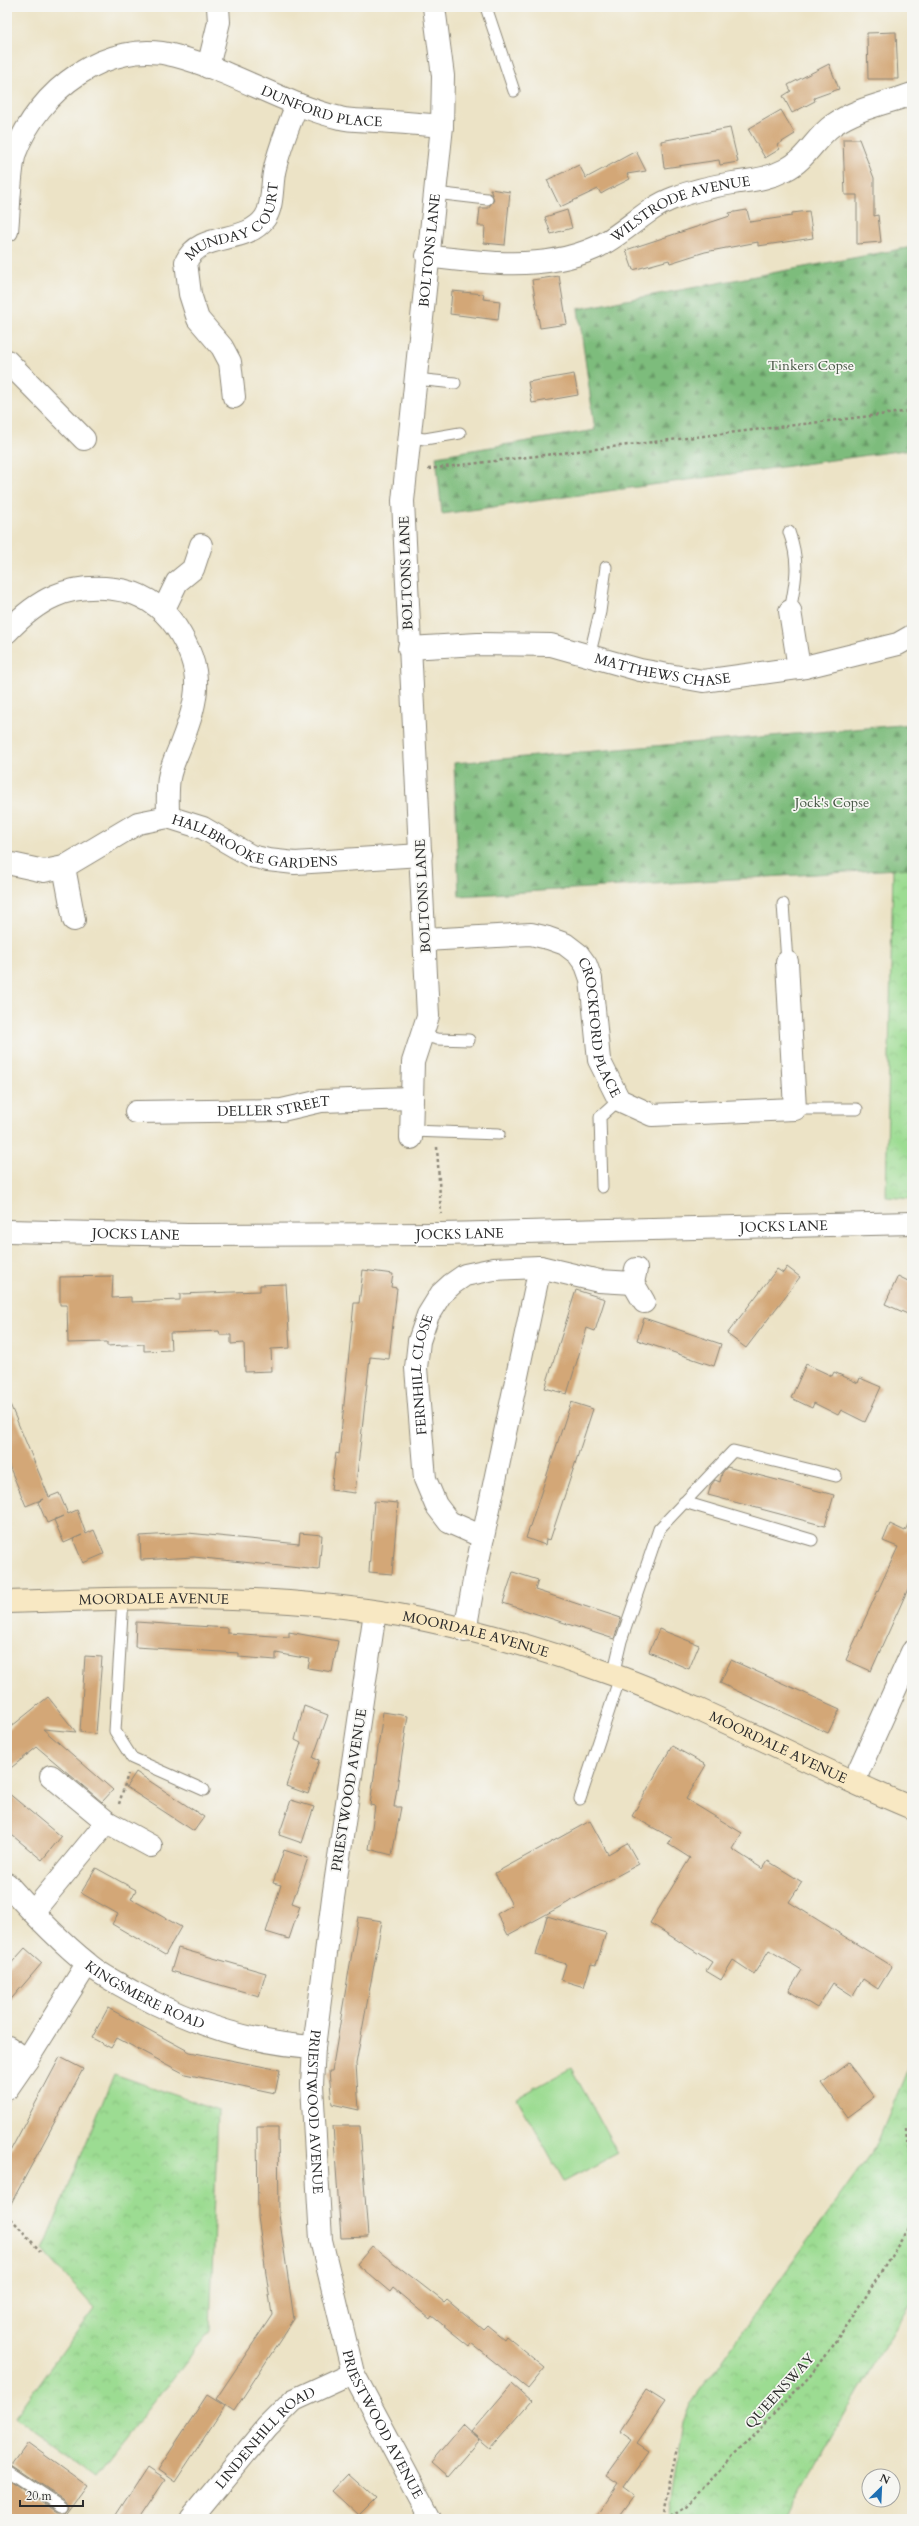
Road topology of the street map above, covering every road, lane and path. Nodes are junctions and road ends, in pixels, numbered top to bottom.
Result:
1 (218, 7) edge
2 (434, 7) edge
3 (486, 7) edge
4 (208, 66) junction
5 (514, 91) dead end
6 (912, 94) edge
7 (296, 104) junction
8 (442, 126) junction
9 (11, 153) edge
10 (435, 193) junction
11 (487, 199) dead end
12 (7, 231) edge
13 (428, 256) junction
14 (7, 361) edge
15 (415, 379) junction
16 (455, 383) dead end
17 (234, 397) dead end
18 (912, 411) edge
19 (460, 433) dead end
20 (409, 438) junction
21 (84, 439) dead end
22 (406, 471) junction
23 (789, 532) dead end
24 (201, 545) dead end
25 (606, 567) dead end
26 (163, 611) junction
27 (790, 611) joint
28 (7, 632) edge
29 (912, 636) edge
30 (409, 648) junction
31 (589, 656) junction
32 (799, 668) junction
33 (168, 817) junction
34 (421, 855) junction
35 (7, 863) edge
36 (64, 867) junction
37 (783, 904) dead end
38 (74, 920) dead end
39 (425, 940) junction
40 (788, 962) joint
41 (421, 1035) junction
42 (469, 1040) dead end
43 (411, 1098) junction
44 (620, 1100) junction
45 (795, 1109) junction
46 (857, 1109) dead end
47 (136, 1112) dead end
48 (416, 1134) junction
49 (499, 1134) dead end
50 (602, 1187) dead end
51 (442, 1221) dead end
52 (912, 1223) edge
53 (7, 1231) edge
54 (540, 1267) junction
55 (644, 1302) dead end
56 (836, 1476) dead end
57 (684, 1502) junction
58 (483, 1537) junction
59 (812, 1540) dead end
60 (123, 1598) junction
61 (7, 1602) edge
62 (376, 1612) junction
63 (465, 1631) junction
64 (912, 1652) edge
65 (616, 1676) junction
66 (132, 1758) junction
67 (51, 1776) dead end
68 (854, 1781) junction
69 (204, 1790) dead end
70 (580, 1799) dead end
71 (912, 1808) edge
72 (107, 1822) junction
73 (151, 1846) dead end
74 (7, 1884) edge
75 (33, 1912) junction
76 (87, 1964) junction
77 (8, 2047) edge
78 (314, 2047) junction
79 (27, 2060) junction
80 (7, 2089) edge
81 (907, 2128) dead end
82 (912, 2192) edge
83 (7, 2214) edge
84 (912, 2224) edge
85 (40, 2251) dead end
86 (353, 2373) junction
87 (677, 2448) dead end
88 (7, 2470) edge
89 (61, 2506) dead end
90 (670, 2515) junction
91 (190, 2519) edge
92 (431, 2519) edge
93 (662, 2519) edge
94 (665, 2519) edge
95 (671, 2519) edge

1 - 4 street
2 - 8 street, BOLTONS LANE
3 - 5 lane
4 - 7 street, DUNFORD PLACE
4 - 9 street, DUNFORD PLACE
6 - 13 street, WILSTRODE AVENUE
7 - 8 street, DUNFORD PLACE
7 - 17 street, MUNDAY COURT
8 - 10 street, BOLTONS LANE
9 - 12 street, DUNFORD PLACE
10 - 11 lane
10 - 13 street, BOLTONS LANE
13 - 15 street, BOLTONS LANE
14 - 21 street
15 - 16 lane
15 - 20 street, BOLTONS LANE
18 - 22 path
19 - 20 lane
20 - 22 street, BOLTONS LANE
22 - 30 street, BOLTONS LANE
23 - 27 lane
24 - 26 street
25 - 31 lane
26 - 28 street
26 - 33 street
27 - 32 street
29 - 32 street, MATTHEWS CHASE
30 - 31 street, MATTHEWS CHASE
30 - 34 street, BOLTONS LANE
31 - 32 street, MATTHEWS CHASE
33 - 34 street, HALLBROOKE GARDENS
33 - 36 street, HALLBROOKE GARDENS
34 - 39 street, BOLTONS LANE
35 - 36 street, HALLBROOKE GARDENS
36 - 38 street
37 - 40 lane
39 - 41 street, BOLTONS LANE
39 - 44 street, CROCKFORD PLACE
40 - 45 street
41 - 42 lane
41 - 43 street, BOLTONS LANE
43 - 47 street, DELLER STREET
43 - 48 street, BOLTONS LANE
44 - 45 street, CROCKFORD PLACE
44 - 50 lane
45 - 46 lane
48 - 49 lane
48 - 51 path
52 - 53 street, JOCKS LANE
54 - 55 street, FERNHILL CLOSE
54 - 58 street
54 - 58 street, FERNHILL CLOSE
56 - 57 lane
57 - 59 lane
57 - 65 lane
58 - 63 street
60 - 61 street, MOORDALE AVENUE
60 - 62 street, MOORDALE AVENUE
60 - 66 lane
62 - 63 street, MOORDALE AVENUE
62 - 78 street, PRIESTWOOD AVENUE
63 - 65 street, MOORDALE AVENUE
64 - 68 street
65 - 68 street, MOORDALE AVENUE
65 - 70 lane
66 - 69 lane
66 - 72 path
67 - 72 street
68 - 71 street, MOORDALE AVENUE
72 - 73 street
72 - 75 street
74 - 75 street, KINGSMERE ROAD
75 - 76 street, KINGSMERE ROAD
76 - 78 street, KINGSMERE ROAD
76 - 79 street
77 - 79 street
78 - 86 street, PRIESTWOOD AVENUE
79 - 80 street
81 - 82 path
83 - 85 path
84 - 90 path, QUEENSWAY
86 - 91 street, LINDENHILL ROAD
86 - 92 street, PRIESTWOOD AVENUE
87 - 93 path
88 - 89 lane
90 - 94 path, QUEENSWAY
90 - 95 path

